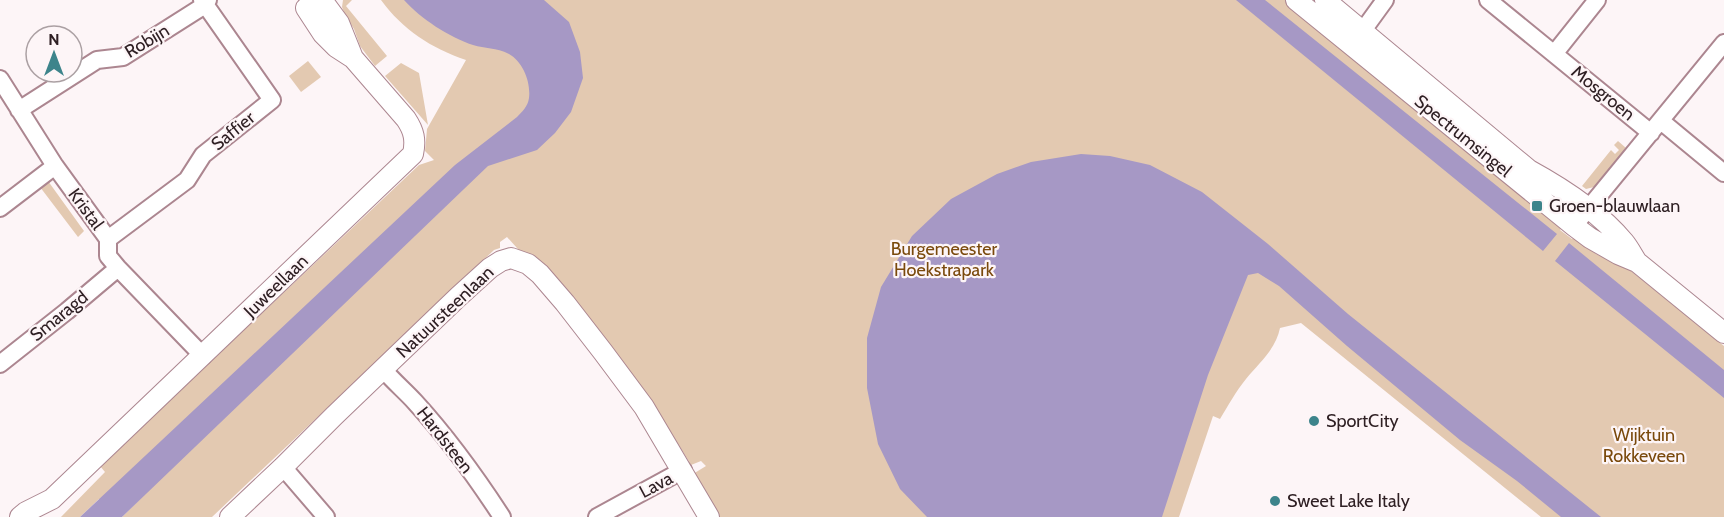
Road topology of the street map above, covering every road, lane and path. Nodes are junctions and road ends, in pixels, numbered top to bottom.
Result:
1 (1296, 0) edge
2 (1324, 0) edge
3 (1385, 0) edge
4 (1488, 0) edge
5 (1597, 0) edge
6 (205, 2) edge
7 (311, 2) edge
8 (1357, 38) junction
9 (1724, 43) edge
10 (1554, 54) junction
11 (0, 79) edge
12 (19, 110) junction
13 (1656, 127) junction
14 (55, 166) junction
15 (1724, 173) edge
16 (0, 208) edge
17 (1588, 209) junction
18 (1574, 226) junction
19 (108, 239) junction
20 (1636, 262) junction
21 (118, 268) junction
22 (1724, 333) edge
23 (203, 356) junction
24 (0, 364) edge
25 (383, 369) junction
26 (283, 467) junction
27 (683, 470) junction
28 (52, 499) junction
29 (706, 514) edge
30 (20, 517) edge
31 (43, 517) edge
32 (230, 517) edge
33 (326, 517) edge
34 (502, 517) edge
35 (597, 517) edge

1 - 8 street, Spectrumsingel
2 - 8 street, Spectrumsingel
3 - 8 street
4 - 10 street, Mosgroen
5 - 10 street, Mosgroen
6 - 12 street, Robijn
6 - 19 street, Saffier
7 - 23 street, Juweellaan
8 - 17 street, Spectrumsingel
8 - 18 street, Spectrumsingel
9 - 13 street
10 - 13 street, Mosgroen
11 - 12 street, Kristal
12 - 14 street, Kristal
13 - 15 street, Mosgroen
13 - 17 street
14 - 16 street
14 - 19 street, Kristal
17 - 18 street
17 - 20 street, Spectrumsingel
18 - 20 street, Spectrumsingel
19 - 21 street, Kristal
20 - 22 street, Spectrumsingel
21 - 23 street, Kristal
21 - 24 street, Smaragd
23 - 28 street, Juweellaan
25 - 26 street, Natuursteenlaan
25 - 27 street, Natuursteenlaan
25 - 34 street, Hardsteen
26 - 32 street, Natuursteenlaan
26 - 33 street
27 - 29 street, Natuursteenlaan
27 - 35 street, Lava
28 - 30 street, Juweellaan
28 - 31 street, Juweellaan

